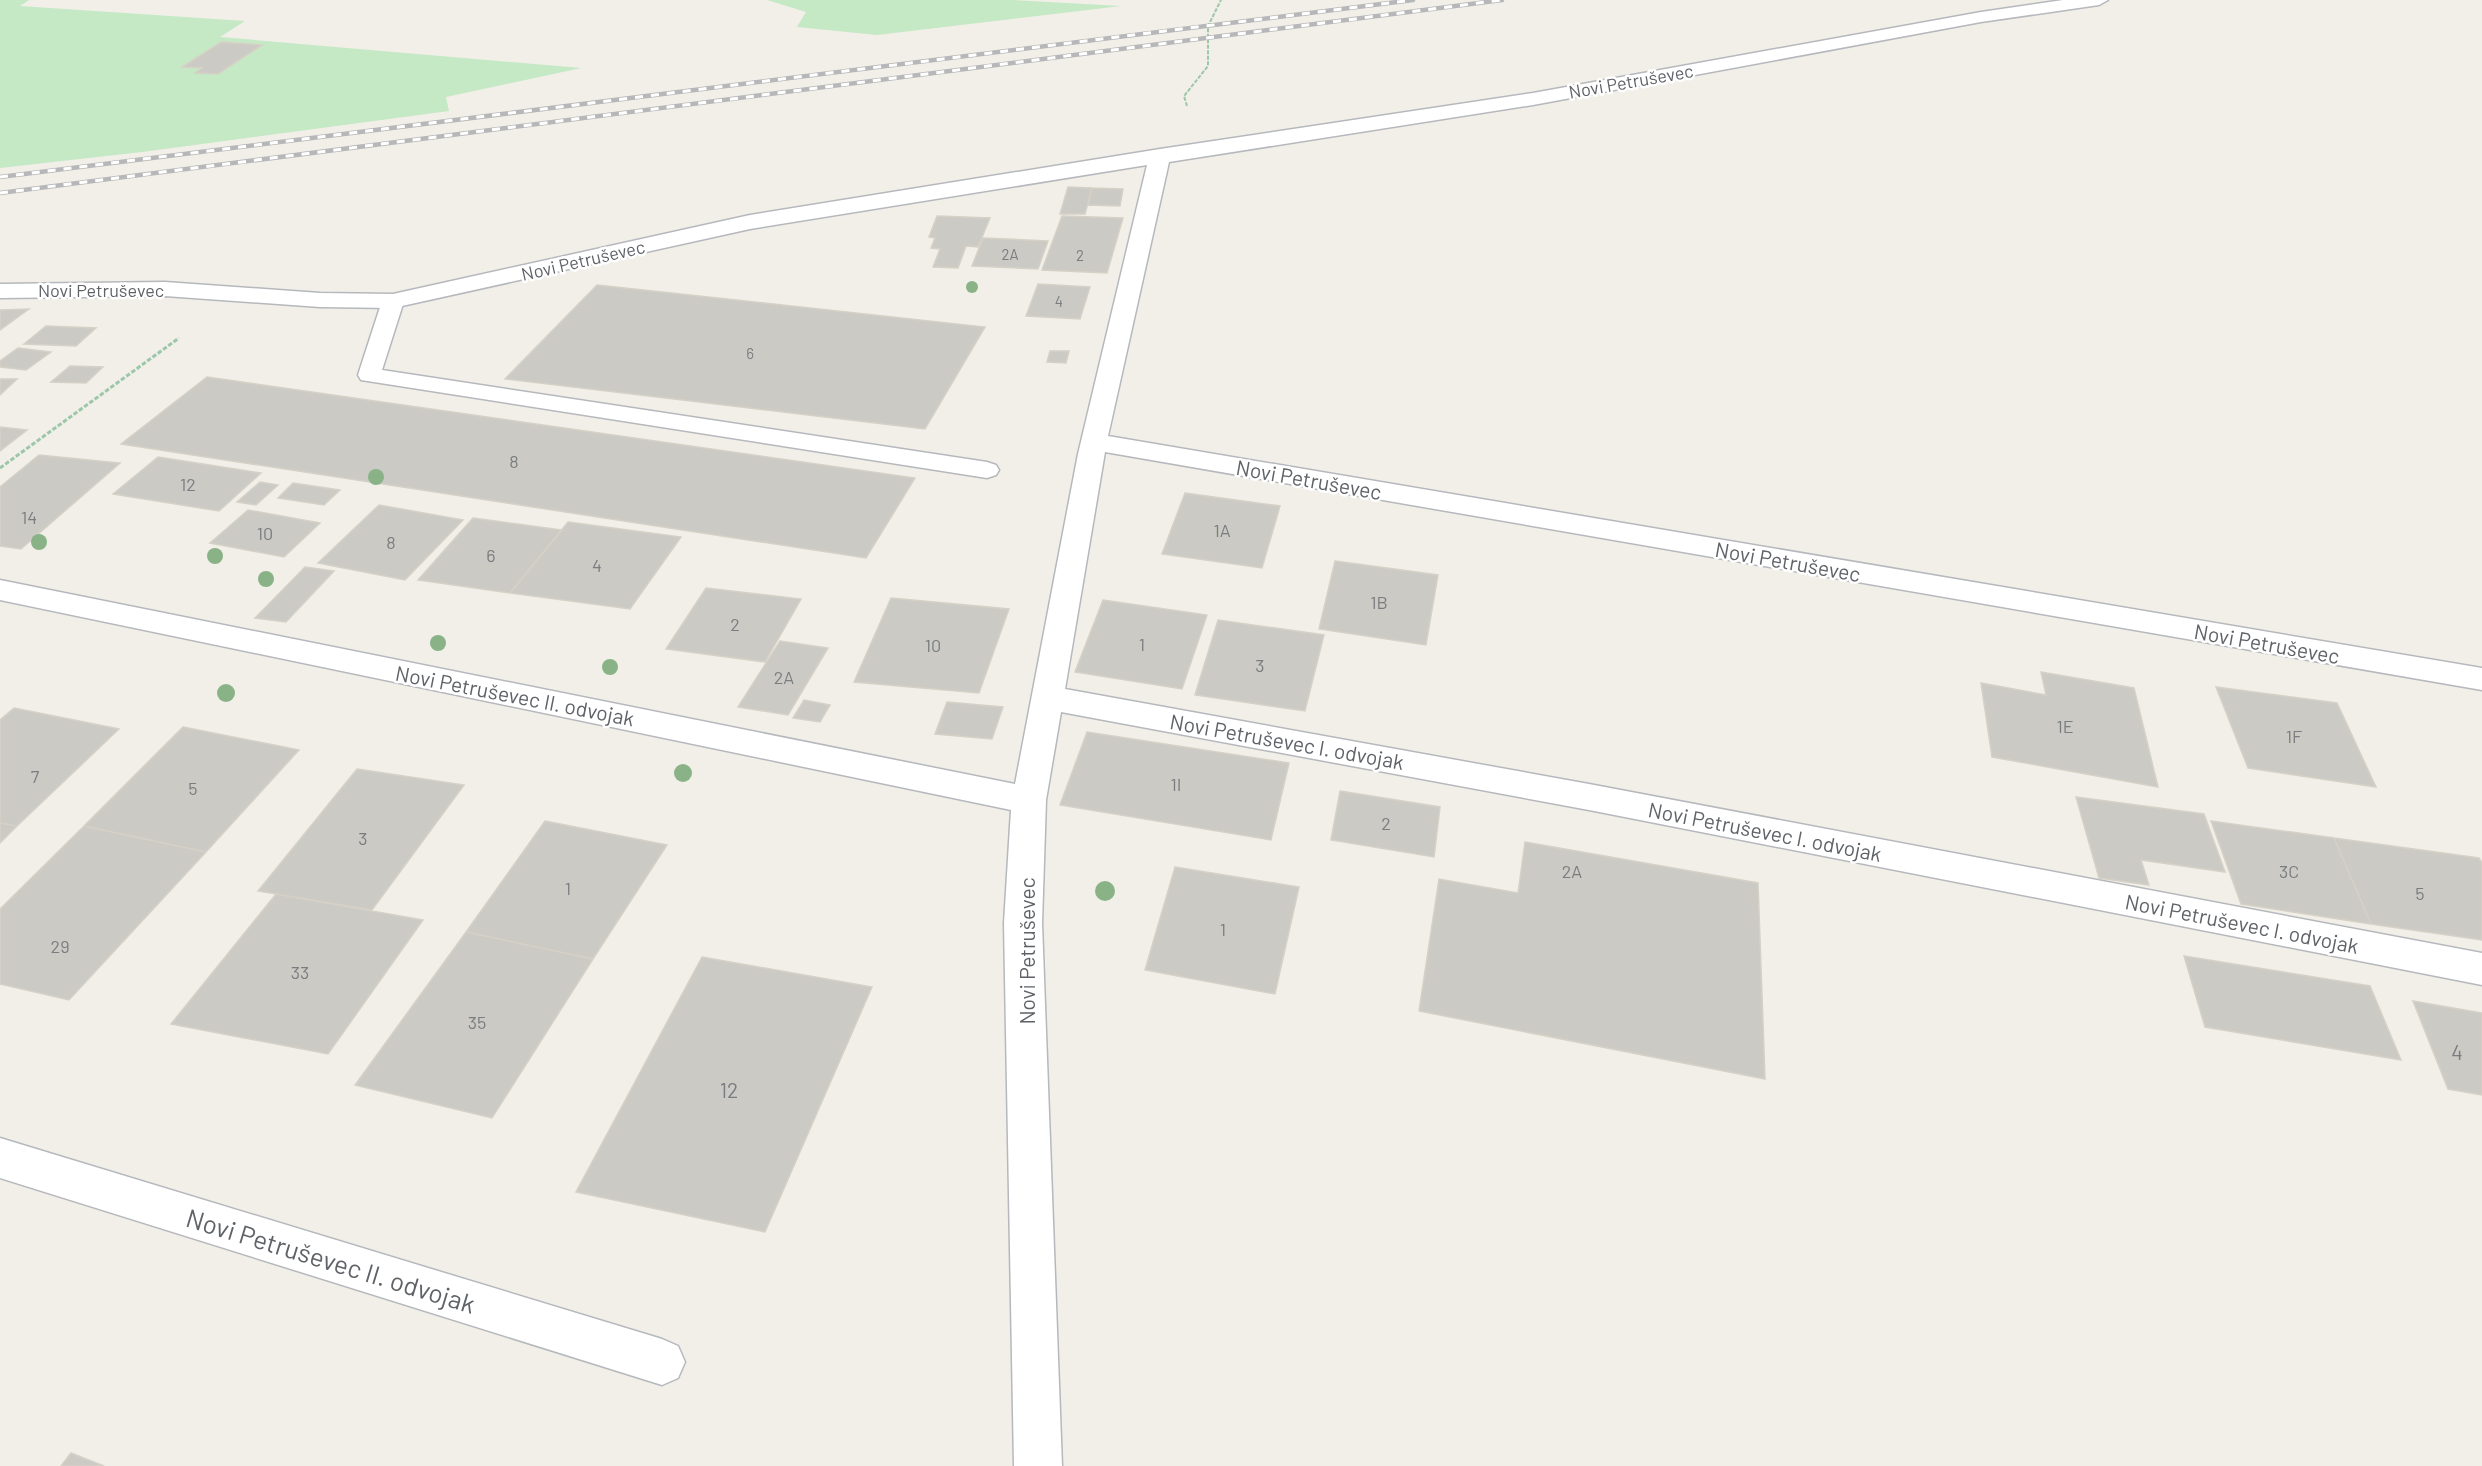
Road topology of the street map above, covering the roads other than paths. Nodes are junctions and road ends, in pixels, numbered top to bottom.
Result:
1 (2100, 0) edge
2 (1160, 156) junction
3 (0, 291) edge
4 (393, 300) junction
5 (1094, 442) junction
6 (987, 470) dead end
7 (0, 590) edge
8 (2482, 679) edge
9 (1046, 697) junction
10 (1029, 800) junction
11 (2482, 969) edge
12 (0, 1158) edge
13 (662, 1362) dead end
14 (1038, 1466) edge

1 - 2 street, Novi Petruševec
2 - 4 street, Novi Petruševec
2 - 5 street, Novi Petruševec
3 - 4 street, Novi Petruševec
4 - 6 lane
5 - 8 street, Novi Petruševec
5 - 9 street, Novi Petruševec
7 - 10 street, Novi Petruševec II. odvojak
9 - 10 street, Novi Petruševec
9 - 11 street, Novi Petruševec I. odvojak
10 - 14 street, Novi Petruševec
12 - 13 street, Novi Petruševec II. odvojak

